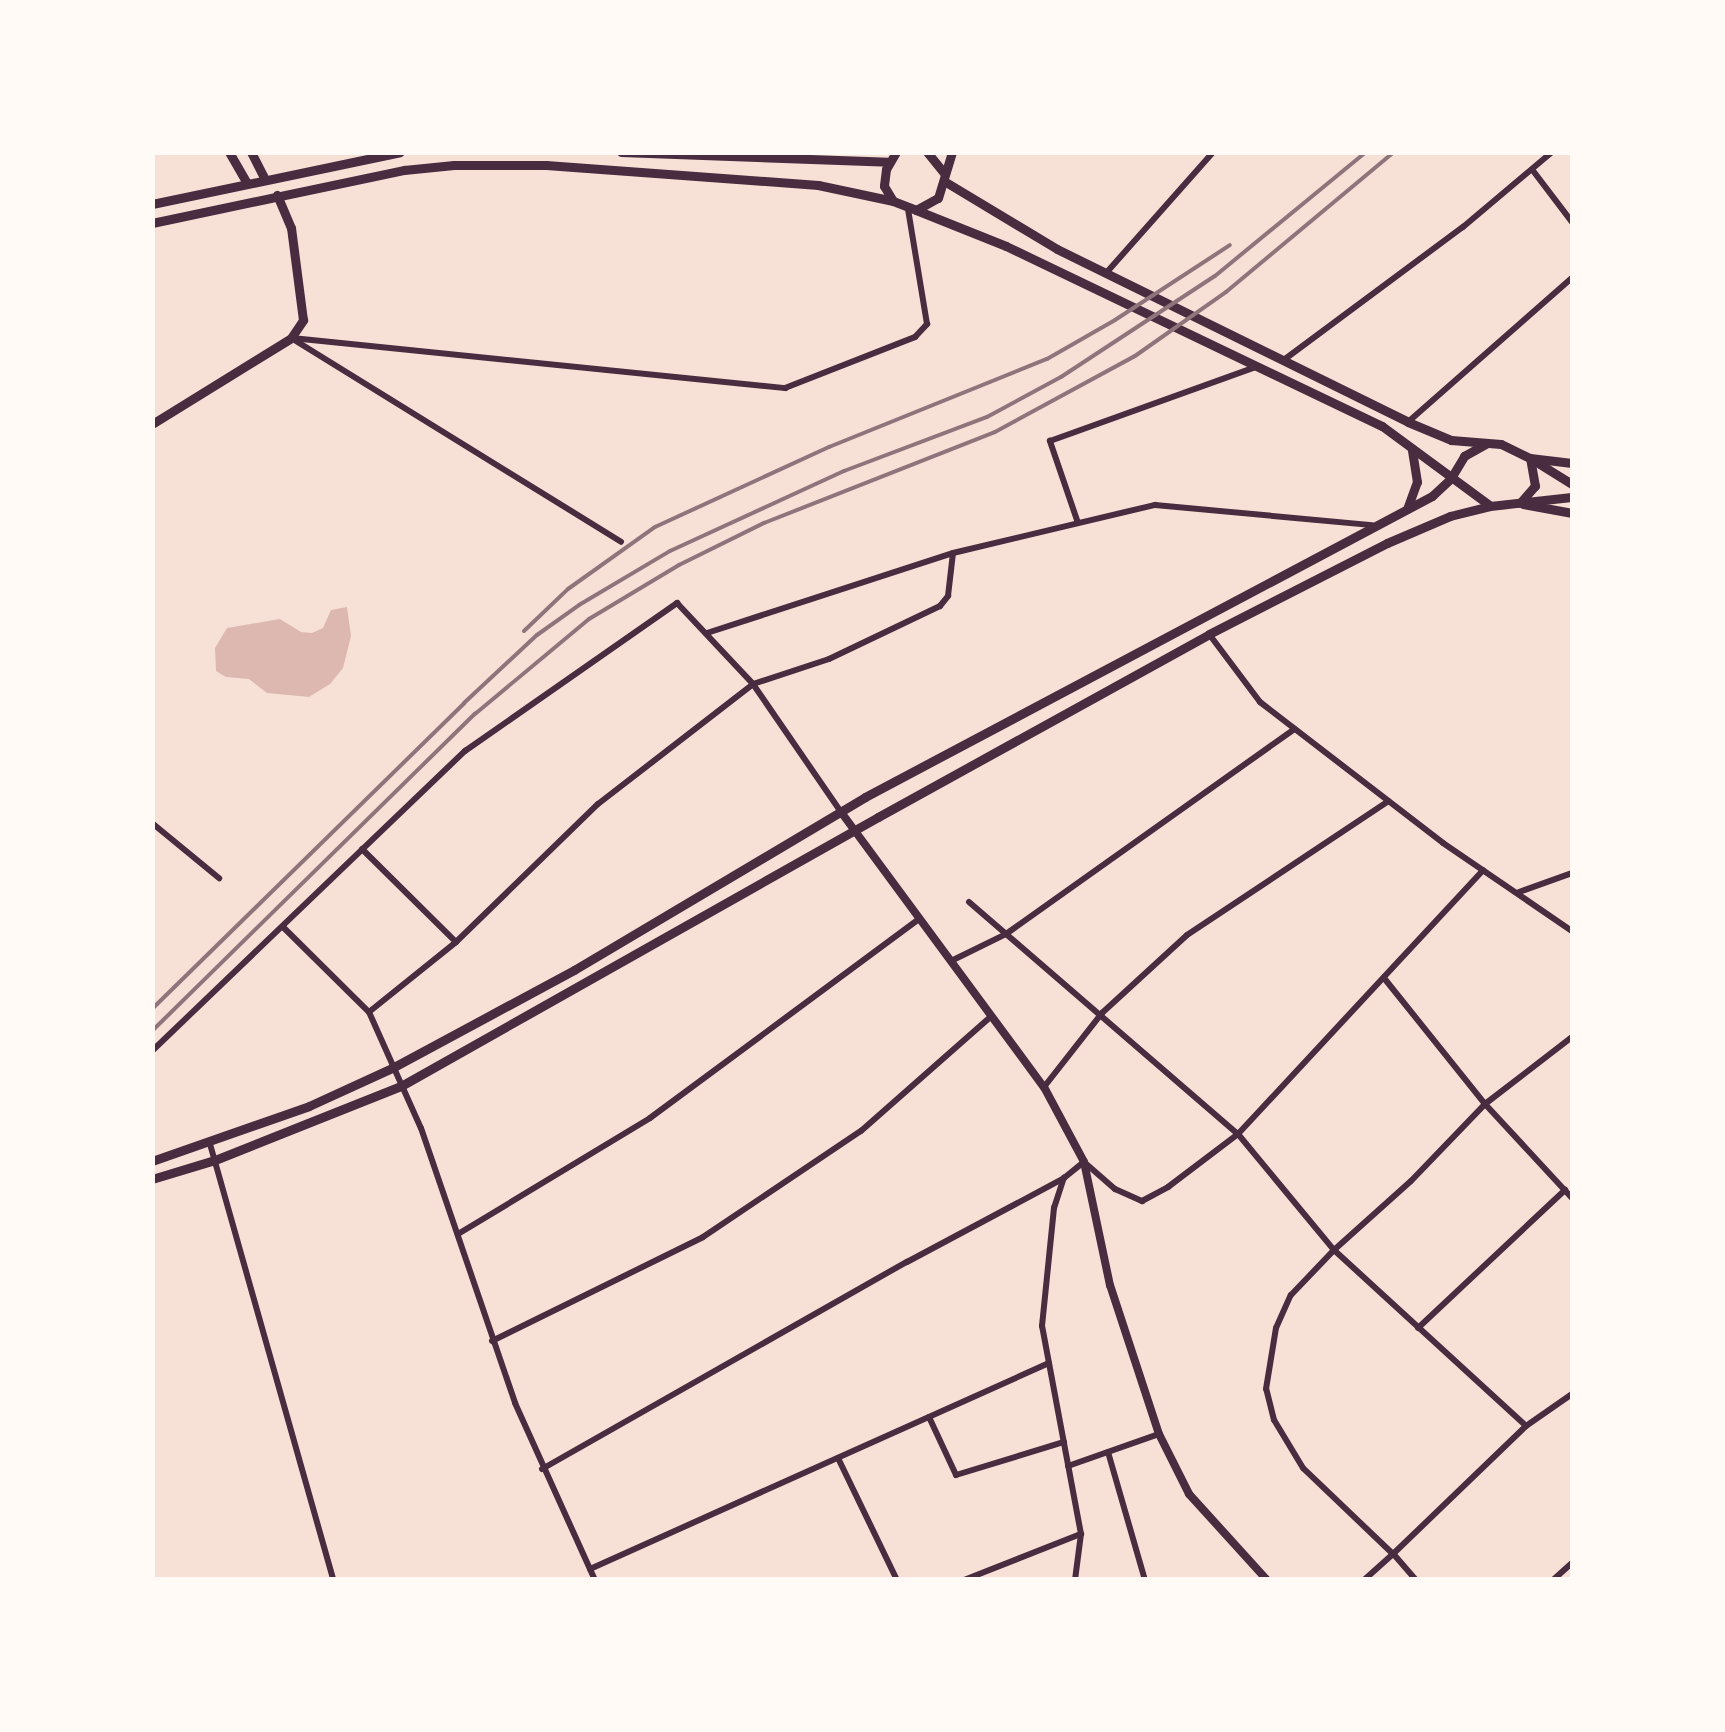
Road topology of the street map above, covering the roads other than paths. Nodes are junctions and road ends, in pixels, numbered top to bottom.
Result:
1 (229, 152) edge
2 (251, 152) edge
3 (400, 152) edge
4 (620, 152) edge
5 (927, 152) edge
6 (952, 152) edge
7 (1213, 152) edge
8 (1552, 152) edge
9 (895, 156) edge
10 (1534, 172) junction
11 (944, 176) junction
12 (264, 178) junction
13 (246, 182) junction
14 (277, 196) junction
15 (261, 199) junction
16 (892, 201) junction
17 (152, 204) edge
18 (912, 210) junction
19 (1572, 222) edge
20 (152, 223) edge
21 (290, 228) junction
22 (1107, 272) junction
23 (1572, 278) edge
24 (291, 338) junction
25 (1284, 358) junction
26 (1256, 367) junction
27 (1408, 422) junction
28 (152, 424) edge
29 (1407, 442) junction
30 (1487, 443) junction
31 (1530, 458) junction
32 (1572, 463) edge
33 (1450, 478) junction
34 (1572, 484) edge
35 (1572, 497) edge
36 (1520, 503) junction
37 (1490, 506) junction
38 (1406, 509) junction
39 (1572, 513) edge
40 (1078, 523) junction
41 (1374, 526) junction
42 (622, 542) dead end
43 (953, 553) junction
44 (707, 633) junction
45 (1209, 634) junction
46 (752, 684) junction
47 (1294, 729) junction
48 (1389, 801) junction
49 (841, 812) junction
50 (152, 824) edge
51 (856, 830) junction
52 (362, 849) junction
53 (1483, 870) junction
54 (1572, 872) edge
55 (219, 878) dead end
56 (1518, 892) junction
57 (969, 902) dead end
58 (920, 919) junction
59 (283, 927) junction
60 (1572, 932) edge
61 (1006, 934) junction
62 (456, 942) junction
63 (950, 962) junction
64 (1382, 980) junction
65 (369, 1012) junction
66 (1102, 1013) junction
67 (989, 1018) junction
68 (1572, 1037) edge
69 (152, 1051) edge
70 (392, 1068) junction
71 (401, 1086) junction
72 (1044, 1087) junction
73 (1485, 1104) junction
74 (1238, 1134) junction
75 (210, 1144) junction
76 (152, 1160) edge
77 (215, 1160) junction
78 (1084, 1162) junction
79 (1064, 1178) junction
80 (152, 1179) edge
81 (1564, 1190) junction
82 (1572, 1198) edge
83 (458, 1234) junction
84 (1334, 1250) junction
85 (1418, 1328) junction
86 (492, 1341) junction
87 (1049, 1363) junction
88 (1572, 1394) edge
89 (929, 1417) junction
90 (1526, 1426) junction
91 (1159, 1434) junction
92 (1064, 1442) junction
93 (1108, 1452) junction
94 (838, 1458) junction
95 (1068, 1466) junction
96 (542, 1469) junction
97 (1081, 1534) junction
98 (1394, 1554) junction
99 (1572, 1563) edge
100 (590, 1569) junction
101 (1407, 1575) edge
102 (333, 1580) edge
103 (595, 1580) edge
104 (897, 1580) edge
105 (964, 1580) edge
106 (1075, 1580) edge
107 (1146, 1580) edge
108 (1267, 1580) edge
109 (1364, 1580) edge
110 (1416, 1580) edge
111 (1553, 1580) edge

1 - 13 main road
2 - 12 main road
3 - 12 main road
4 - 9 main road
5 - 11 main road
6 - 11 main road
7 - 22 street
8 - 10 street
9 - 16 main road
10 - 19 street
10 - 25 street
11 - 18 main road
11 - 22 main road
12 - 13 main road
12 - 14 main road
13 - 15 main road
13 - 17 main road
14 - 15 main road
14 - 16 main road
14 - 21 main road
15 - 20 main road
15 - 21 main road
16 - 18 main road
18 - 24 street
18 - 26 main road
21 - 24 main road
22 - 25 main road
23 - 27 street
24 - 28 main road
24 - 42 street
25 - 27 main road
26 - 29 main road
26 - 40 street
27 - 30 main road
29 - 33 main road
29 - 38 main road
30 - 31 main road
30 - 33 main road
31 - 32 main road
31 - 34 main road
31 - 36 main road
33 - 37 main road
33 - 38 main road
35 - 36 main road
36 - 37 main road
36 - 39 main road
37 - 45 main road
38 - 41 main road
40 - 41 street
40 - 43 street
41 - 49 main road
43 - 44 street
43 - 46 street
44 - 46 street
44 - 52 street
45 - 47 street
45 - 51 main road
46 - 49 street
46 - 62 street
47 - 48 street
47 - 61 street
48 - 53 street
48 - 66 street
49 - 51 street
49 - 70 main road
50 - 55 street
51 - 58 street
51 - 71 main road
52 - 59 street
52 - 62 street
53 - 56 street
53 - 64 street
54 - 56 street
56 - 60 street
57 - 61 street
58 - 63 street
58 - 83 street
59 - 65 street
59 - 69 street
61 - 63 street
61 - 66 street
62 - 65 street
63 - 67 street
64 - 73 street
64 - 74 street
65 - 70 street
66 - 72 street
66 - 74 street
67 - 72 street
67 - 86 street
68 - 73 street
70 - 71 street
70 - 75 main road
71 - 77 main road
71 - 83 street
72 - 78 street
73 - 81 street
73 - 84 street
74 - 78 street
74 - 84 street
75 - 76 main road
75 - 77 street
77 - 80 main road
77 - 102 street
78 - 79 street
78 - 91 street
79 - 87 street
79 - 96 street
81 - 82 street
81 - 85 street
83 - 86 street
84 - 85 street
84 - 98 street
85 - 90 street
86 - 96 street
87 - 89 street
87 - 92 street
88 - 90 street
89 - 92 street
89 - 94 street
90 - 98 street
91 - 93 street
91 - 108 street
92 - 95 street
93 - 95 street
93 - 107 street
94 - 100 street
94 - 104 street
95 - 97 street
96 - 100 street
97 - 105 street
97 - 106 street
98 - 101 street
98 - 109 street
99 - 111 street
100 - 103 street
101 - 110 street

